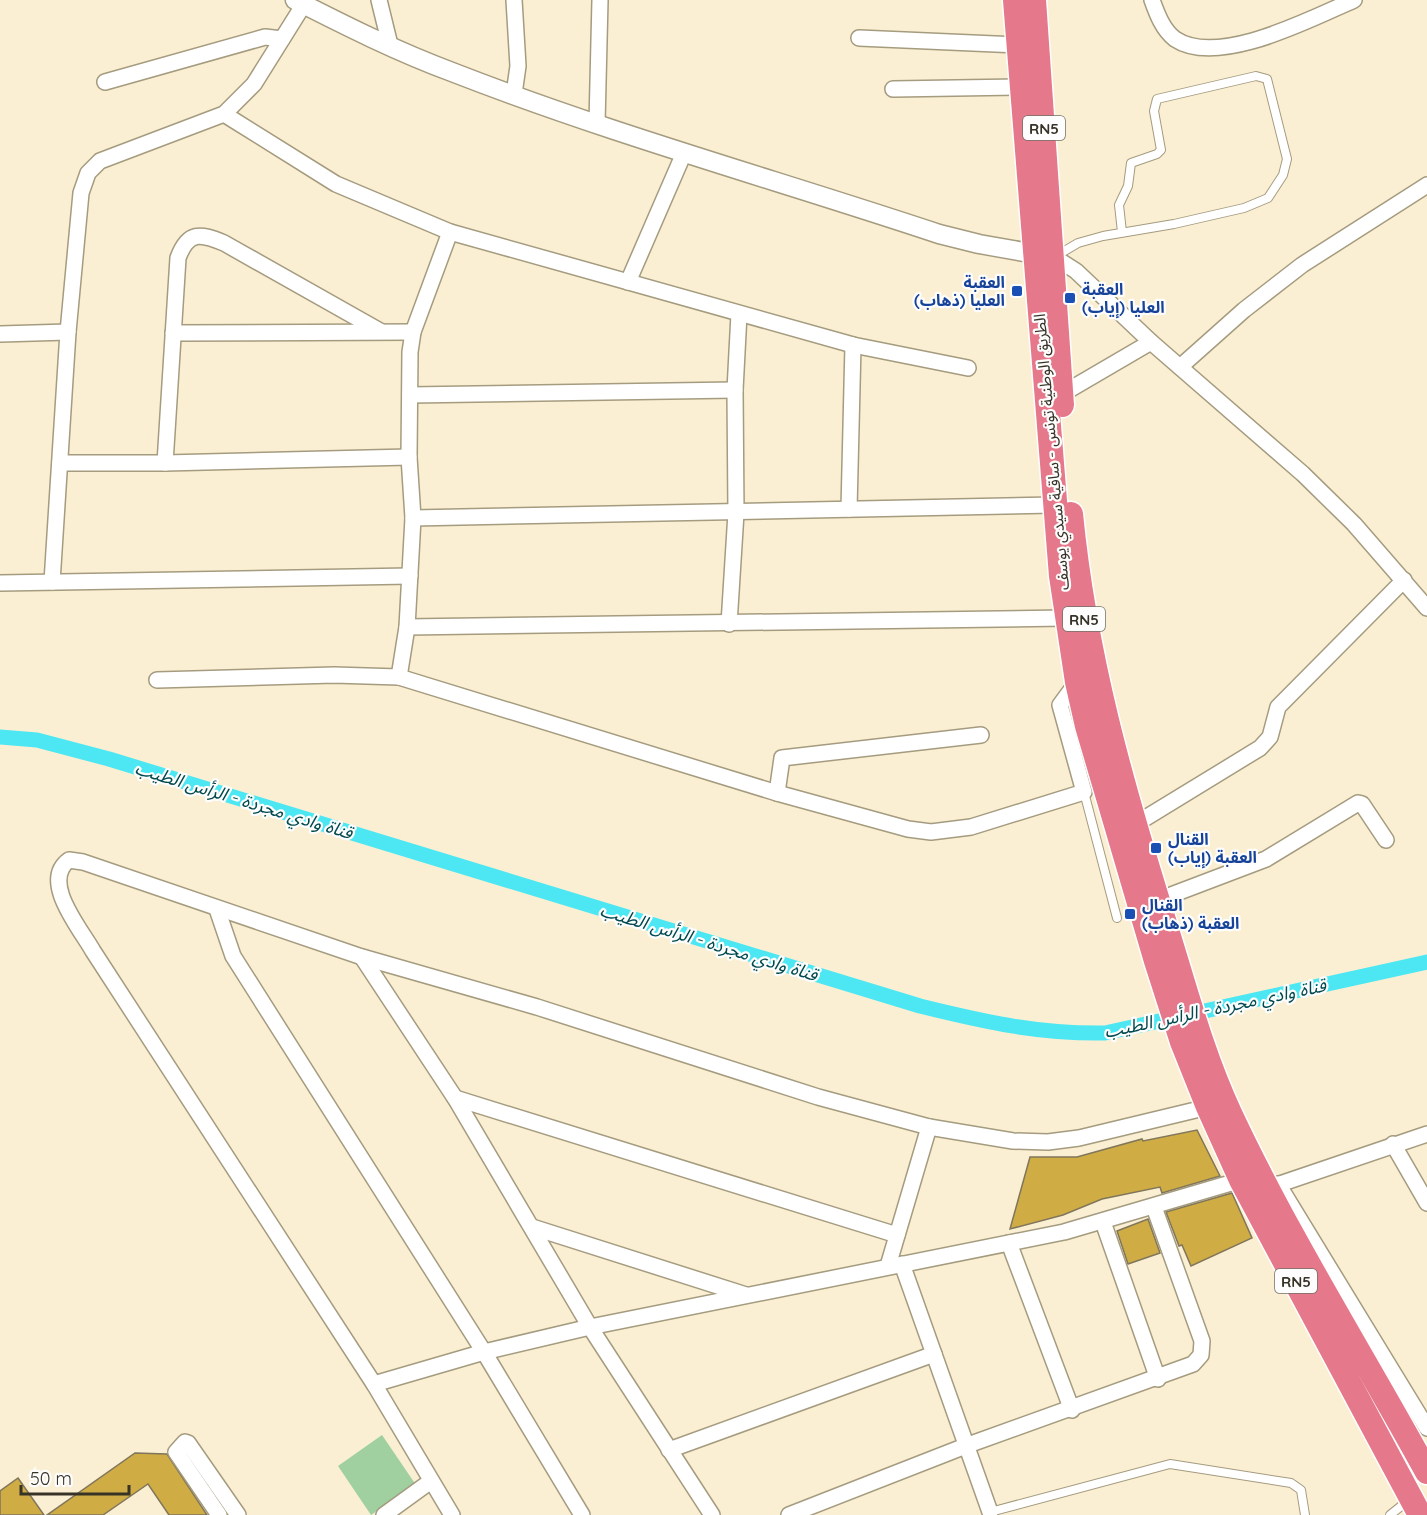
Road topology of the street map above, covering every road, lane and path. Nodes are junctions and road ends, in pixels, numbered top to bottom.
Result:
1 (379, 0) edge
2 (514, 0) edge
3 (600, 0) edge
4 (1015, 0) edge
5 (1034, 0) edge
6 (1152, 0) edge
7 (1354, 0) edge
8 (299, 2) edge
9 (859, 38) dead end
10 (282, 39) junction
11 (390, 45) junction
12 (1018, 45) junction
13 (105, 82) dead end
14 (1021, 87) junction
15 (893, 89) dead end
16 (514, 94) junction
17 (224, 114) junction
18 (597, 123) junction
19 (684, 153) junction
20 (1427, 185) edge
21 (450, 232) junction
22 (1122, 232) junction
23 (1044, 255) junction
24 (628, 282) junction
25 (739, 314) junction
26 (381, 331) junction
27 (68, 332) junction
28 (413, 332) junction
29 (173, 333) junction
30 (0, 334) edge
31 (1151, 342) junction
32 (853, 345) junction
33 (1180, 367) junction
34 (968, 368) dead end
35 (735, 390) junction
36 (1062, 394) junction
37 (410, 395) junction
38 (409, 457) junction
39 (60, 462) junction
40 (165, 463) junction
41 (1054, 505) junction
42 (849, 509) junction
43 (736, 513) junction
44 (413, 518) junction
45 (410, 576) junction
46 (1404, 580) junction
47 (52, 582) junction
48 (0, 583) edge
49 (1427, 608) edge
50 (1065, 618) junction
51 (729, 624) junction
52 (407, 627) junction
53 (399, 677) junction
54 (157, 680) dead end
55 (1077, 682) junction
56 (981, 735) dead end
57 (1084, 792) junction
58 (777, 793) junction
59 (1134, 825) junction
60 (1386, 840) dead end
61 (1158, 900) junction
62 (217, 909) junction
63 (1117, 918) dead end
64 (362, 957) junction
65 (1171, 974) junction
66 (1191, 1039) junction
67 (455, 1098) junction
68 (1208, 1107) junction
69 (929, 1127) junction
70 (1427, 1134) edge
71 (1393, 1144) junction
72 (1241, 1180) junction
73 (1273, 1186) junction
74 (1427, 1203) edge
75 (1154, 1207) junction
76 (1103, 1222) junction
77 (532, 1227) junction
78 (897, 1235) junction
79 (1009, 1243) junction
80 (895, 1265) junction
81 (749, 1296) junction
82 (590, 1327) junction
83 (484, 1352) junction
84 (934, 1354) junction
85 (1158, 1379) junction
86 (374, 1384) junction
87 (1072, 1410) junction
88 (1427, 1428) edge
89 (968, 1445) junction
90 (669, 1450) junction
91 (1424, 1461) edge
92 (431, 1481) junction
93 (1415, 1507) edge
94 (987, 1513) edge
95 (219, 1515) edge
96 (238, 1515) edge
97 (384, 1515) edge
98 (452, 1515) edge
99 (582, 1515) edge
100 (712, 1515) edge
101 (789, 1515) edge
102 (1305, 1515) edge
103 (1390, 1515) edge

1 - 11 street
2 - 16 street
3 - 18 street
4 - 12 highway, الطريق الوطنية تونس - ساقية سيدي يوسف / RN5
5 - 23 highway, الطريق الوطنية تونس - ساقية سيدي يوسف / RN5
6 - 7 street
8 - 10 street
8 - 11 street
9 - 12 street
10 - 13 street
10 - 17 street
11 - 16 street
12 - 14 highway, الطريق الوطنية تونس - ساقية سيدي يوسف / RN5
14 - 15 street
14 - 23 highway, الطريق الوطنية تونس - ساقية سيدي يوسف / RN5
16 - 18 street
17 - 21 street
17 - 27 street
18 - 19 street
19 - 23 street
19 - 24 street
20 - 33 street
21 - 24 street
21 - 28 street
22 - 22 lane
22 - 23 lane
23 - 31 street
23 - 36 highway, الطريق الوطنية تونس - ساقية سيدي يوسف / RN5
23 - 41 highway, الطريق الوطنية تونس - ساقية سيدي يوسف / RN5
24 - 25 street
25 - 32 street
25 - 35 street
26 - 28 street
26 - 29 street
26 - 29 street
27 - 30 street
27 - 39 street
28 - 37 street
29 - 40 street
31 - 33 street
31 - 36 street
32 - 34 street
32 - 42 street
33 - 46 street
35 - 37 street
35 - 43 street
36 - 59 highway, الطريق الوطنية تونس - ساقية سيدي يوسف / RN5
37 - 38 street
38 - 40 street
38 - 44 street
39 - 40 street
39 - 47 street
41 - 42 street
41 - 50 highway, الطريق الوطنية تونس - ساقية سيدي يوسف / RN5
42 - 43 street
43 - 44 street
43 - 51 street
44 - 45 street
45 - 47 street
45 - 52 street
46 - 49 street
46 - 59 street
47 - 48 street
50 - 51 street
50 - 55 highway, الطريق الوطنية تونس - ساقية سيدي يوسف / RN5
51 - 52 street
52 - 53 street
53 - 54 street
53 - 58 street
55 - 57 street
55 - 65 highway, الطريق الوطنية تونس - ساقية سيدي يوسف / RN5
56 - 58 street
57 - 58 street
57 - 63 lane
59 - 61 highway, الطريق الوطنية تونس - ساقية سيدي يوسف / RN5
60 - 61 street
61 - 65 highway, الطريق الوطنية تونس - ساقية سيدي يوسف / RN5
62 - 64 street
62 - 83 street
62 - 86 street
64 - 67 street
64 - 69 street
65 - 66 highway, الطريق الوطنية تونس - ساقية سيدي يوسف / RN5
66 - 68 highway, الطريق الوطنية تونس - ساقية سيدي يوسف / RN5
66 - 73 highway, الطريق الوطنية تونس - ساقية سيدي يوسف / RN5
67 - 77 street
67 - 78 street
68 - 69 street
68 - 72 highway, الطريق الوطنية تونس - ساقية سيدي يوسف / RN5
69 - 78 street
70 - 71 street
71 - 73 street
71 - 74 street
72 - 75 street
72 - 93 highway, الطريق الوطنية تونس - ساقية سيدي يوسف / RN5
73 - 88 street
73 - 91 highway, الطريق الوطنية تونس - ساقية سيدي يوسف / RN5
75 - 76 street
75 - 85 street
76 - 79 street
76 - 85 street
77 - 81 street
77 - 82 street
78 - 80 street
79 - 80 street
79 - 87 street
80 - 81 street
80 - 84 street
81 - 82 street
82 - 83 street
82 - 90 street
83 - 86 street
83 - 99 street
84 - 89 street
84 - 90 street
85 - 87 street
86 - 92 street
87 - 89 street
89 - 94 street
89 - 101 street
90 - 100 street
92 - 97 street
92 - 98 street
93 - 103 lane
94 - 102 lane
95 - 96 street

